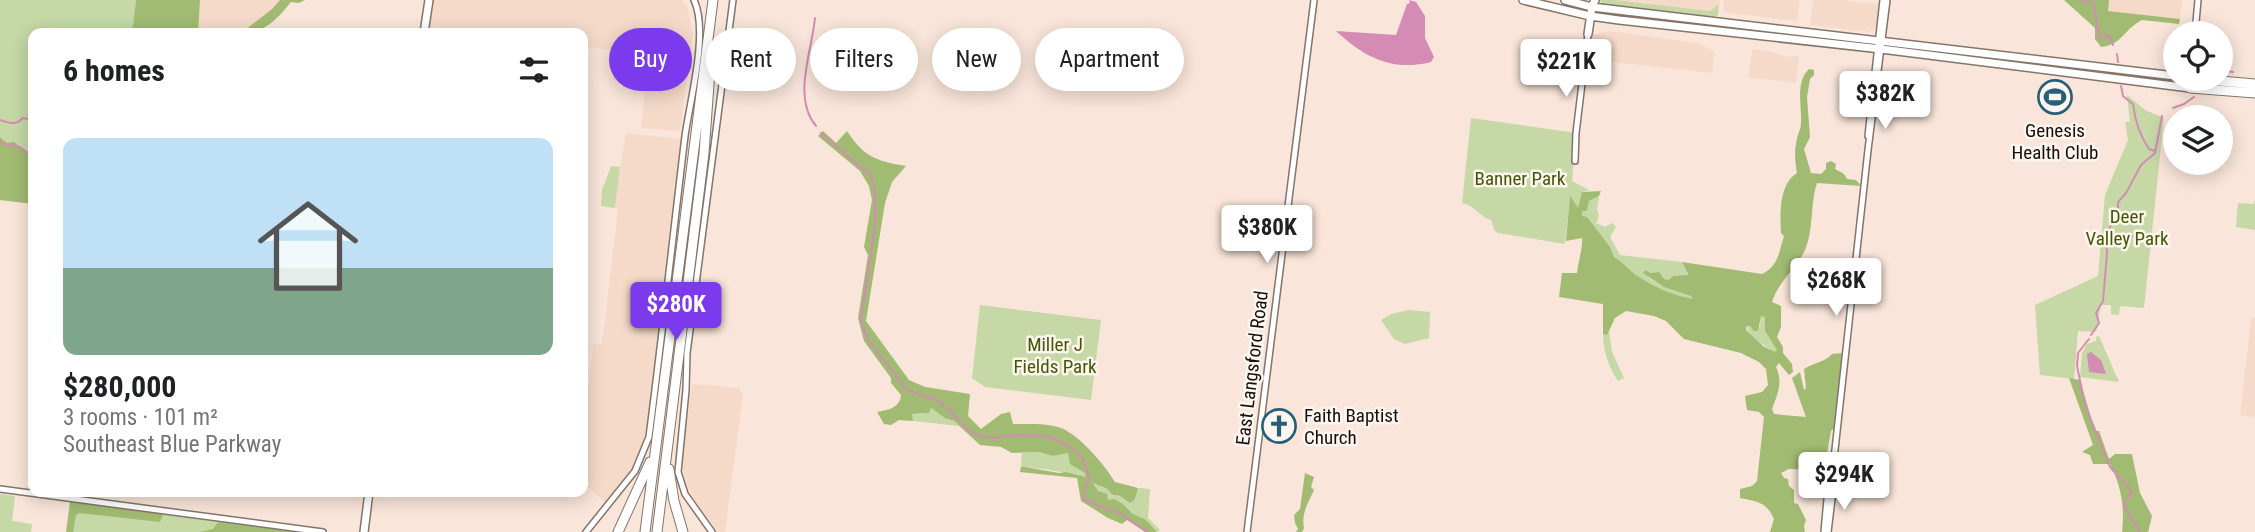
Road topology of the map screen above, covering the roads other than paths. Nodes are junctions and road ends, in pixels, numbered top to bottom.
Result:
1 (429, 0) edge
2 (694, 0) edge
3 (715, 0) edge
4 (733, 0) edge
5 (1314, 0) edge
6 (1523, 0) edge
7 (1565, 0) edge
8 (2199, 0) edge
9 (1884, 1) edge
10 (1592, 2) edge
11 (1590, 16) junction
12 (2196, 21) edge
13 (426, 28) edge
14 (1588, 34) joint
15 (1879, 45) junction
16 (2163, 75) edge
17 (2163, 80) edge
18 (2233, 81) edge
19 (2255, 83) edge
20 (2233, 90) edge
21 (2255, 93) edge
22 (1575, 161) dead end
23 (661, 405) junction
24 (669, 440) junction
25 (0, 489) edge
26 (28, 493) edge
27 (60, 497) edge
28 (368, 497) edge
29 (323, 532) edge
30 (363, 532) edge
31 (586, 532) edge
32 (618, 532) edge
33 (645, 532) edge
34 (657, 532) edge
35 (683, 532) edge
36 (712, 532) edge
37 (1247, 532) edge
38 (1826, 532) edge

1 - 13 main road
2 - 31 street
3 - 23 highway
3 - 24 highway
4 - 36 street
5 - 37 street, East Langsford Road
6 - 11 main road
7 - 10 main road
8 - 12 street
9 - 15 street
9 - 15 street
10 - 11 main road
10 - 15 main road
11 - 14 main road
11 - 15 main road
14 - 22 street
15 - 16 main road
15 - 17 main road
15 - 38 street
18 - 19 highway
20 - 21 highway
23 - 32 highway
23 - 33 highway
24 - 34 highway
24 - 35 highway
25 - 26 street
27 - 29 street
28 - 30 main road

